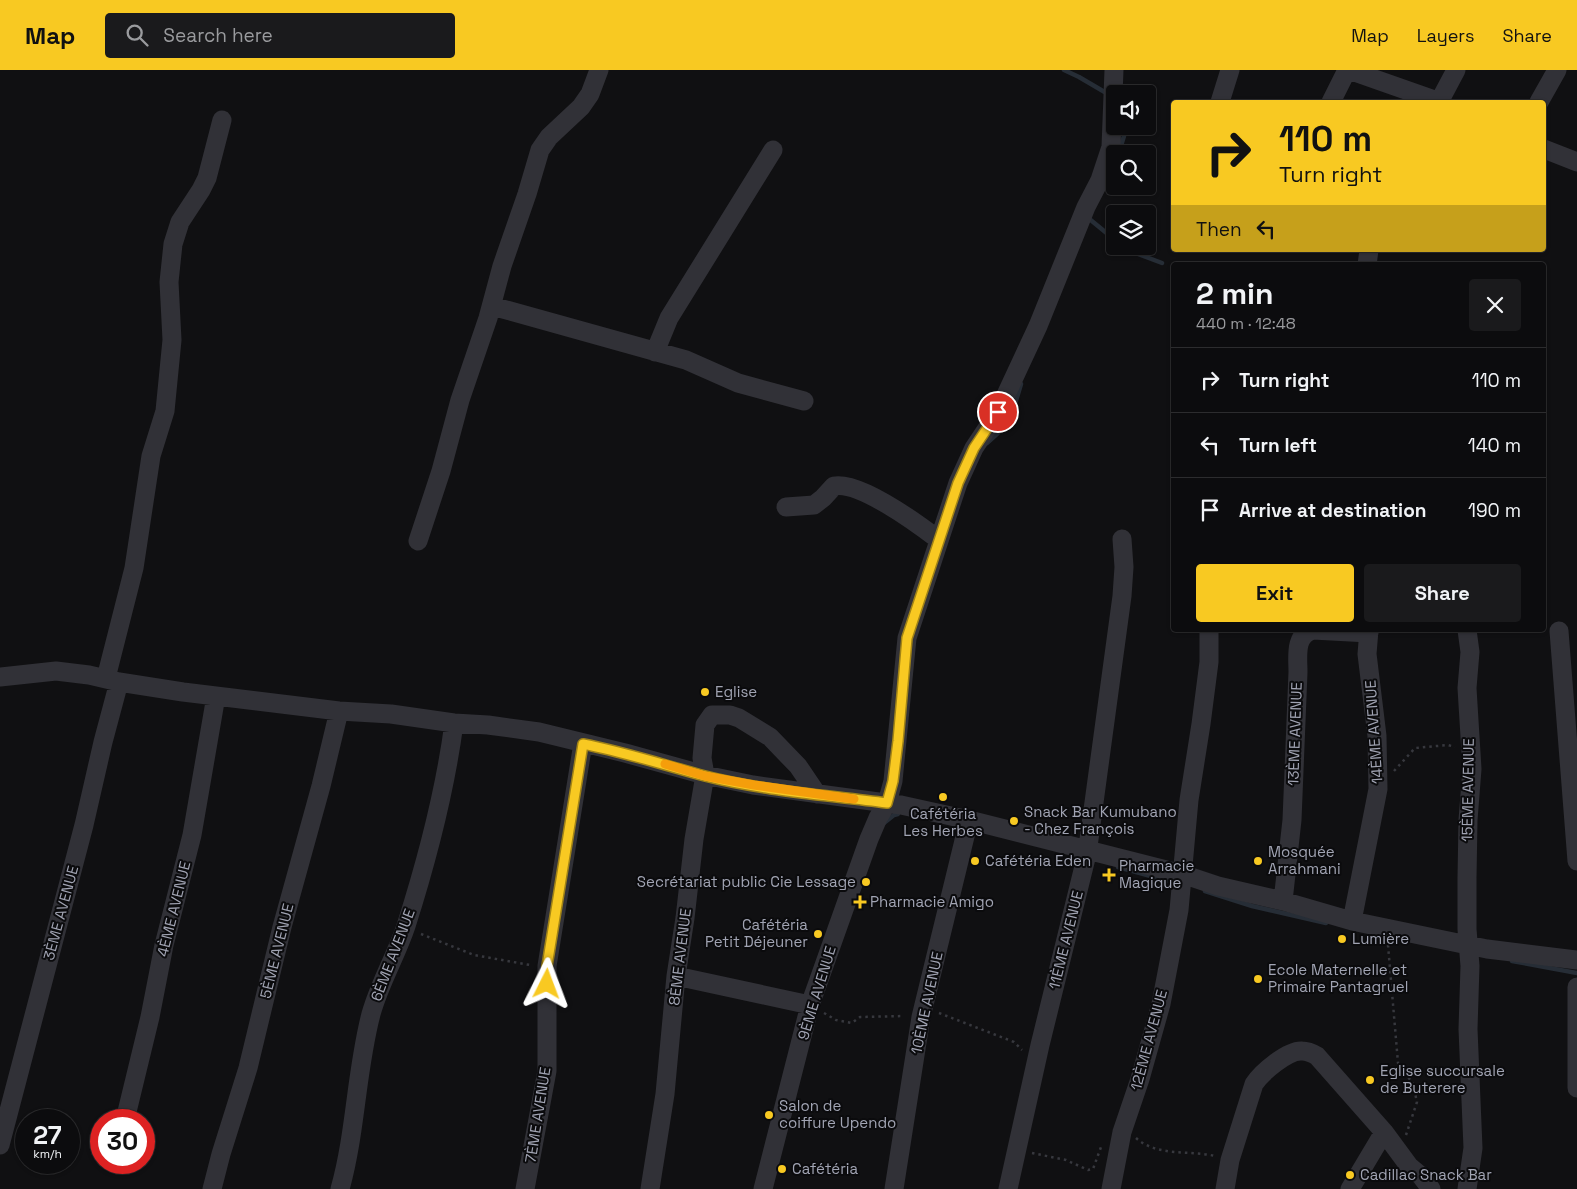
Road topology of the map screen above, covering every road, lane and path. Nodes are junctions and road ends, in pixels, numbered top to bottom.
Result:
1 (599, 70) edge
2 (1114, 70) edge
3 (1230, 70) edge
4 (1348, 70) edge
5 (1456, 70) edge
6 (1557, 70) edge
7 (1221, 100) edge
8 (1332, 100) edge
9 (1433, 100) edge
10 (1440, 100) edge
11 (1540, 100) edge
12 (222, 120) dead end
13 (773, 150) dead end
14 (1546, 150) edge
15 (1577, 162) edge
16 (492, 306) junction
17 (655, 352) junction
18 (804, 401) dead end
19 (786, 507) dead end
20 (1122, 539) dead end
21 (939, 540) junction
22 (418, 541) dead end
23 (1559, 630) dead end
24 (1209, 632) edge
25 (1308, 632) edge
26 (1369, 632) edge
27 (1467, 632) edge
28 (0, 677) edge
29 (112, 680) junction
30 (216, 696) junction
31 (340, 711) junction
32 (454, 724) junction
33 (583, 744) junction
34 (1471, 751) junction
35 (1573, 765) edge
36 (705, 776) junction
37 (1378, 789) junction
38 (817, 794) junction
39 (895, 804) junction
40 (968, 825) junction
41 (1087, 857) junction
42 (1577, 861) edge
43 (1182, 881) junction
44 (1283, 901) junction
45 (1352, 921) junction
46 (405, 928) junction
47 (1388, 940) dead end
48 (1469, 954) junction
49 (1577, 960) edge
50 (547, 966) junction
51 (676, 976) junction
52 (1577, 987) edge
53 (810, 1005) junction
54 (1577, 1088) edge
55 (128, 1109) edge
56 (1384, 1132) junction
57 (0, 1145) edge
58 (1400, 1151) junction
59 (212, 1189) edge
60 (340, 1189) edge
61 (525, 1189) edge
62 (650, 1189) edge
63 (763, 1189) edge
64 (894, 1189) edge
65 (1008, 1189) edge
66 (1111, 1189) edge
67 (1224, 1189) edge
68 (1350, 1189) edge
69 (1431, 1189) edge
70 (1467, 1189) edge

1 - 16 street
2 - 21 street, 9ÈME AVENUE
3 - 7 street
4 - 8 street
4 - 9 street
5 - 10 street
6 - 11 street
12 - 29 street, 3ÈME AVENUE
13 - 17 street
14 - 15 street
16 - 17 street
16 - 22 street
17 - 18 street
19 - 21 street
20 - 41 street, 11ÈME AVENUE
21 - 39 street, 9ÈME AVENUE
23 - 35 street
24 - 43 street, 12ÈME AVENUE
25 - 44 street, 13ÈME AVENUE
26 - 37 street, 14ÈME AVENUE
27 - 34 street, 15ÈME AVENUE
28 - 29 street
29 - 30 street
29 - 57 street, 3ÈME AVENUE
30 - 31 street
30 - 55 street, 4ÈME AVENUE
31 - 32 street
31 - 59 street, 5ÈME AVENUE
32 - 33 street
32 - 46 street, 6ÈME AVENUE
33 - 36 street
33 - 50 street, 7ÈME AVENUE
34 - 37 path
34 - 48 street, 15ÈME AVENUE
35 - 42 street
36 - 38 street
36 - 38 street, 8ÈME AVENUE
36 - 51 street, 8ÈME AVENUE
37 - 45 street, 14ÈME AVENUE
38 - 39 street
39 - 40 street
39 - 53 street, 9ÈME AVENUE
40 - 41 street
40 - 64 street, 10ÈME AVENUE
41 - 43 street
41 - 65 street, 11ÈME AVENUE
43 - 44 street
43 - 66 street, 12ÈME AVENUE
44 - 45 street
45 - 48 street
46 - 50 path
46 - 60 street, 6ÈME AVENUE
47 - 58 path
48 - 49 street
48 - 70 street, 15ÈME AVENUE
50 - 61 street, 7ÈME AVENUE
51 - 53 street
51 - 62 street, 8ÈME AVENUE
52 - 54 street
53 - 63 street, 9ÈME AVENUE
56 - 58 street
56 - 67 street
56 - 68 street
58 - 69 street

